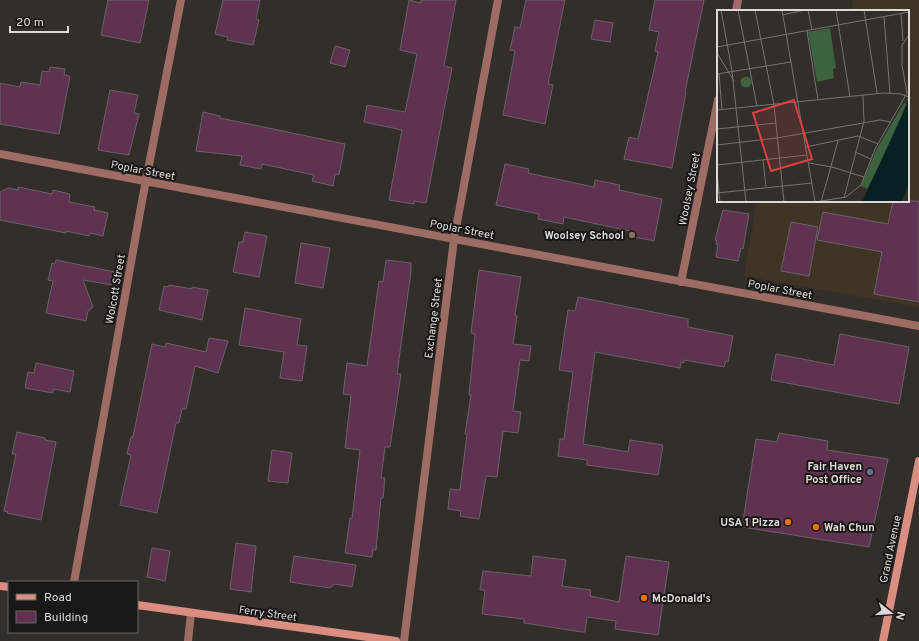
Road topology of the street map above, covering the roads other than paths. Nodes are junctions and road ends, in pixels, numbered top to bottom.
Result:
1 (181, 0) edge
2 (498, 0) edge
3 (738, 0) edge
4 (736, 10) edge
5 (717, 105) edge
6 (0, 154) edge
7 (146, 181) junction
8 (454, 239) junction
9 (681, 282) junction
10 (919, 326) edge
11 (919, 461) edge
12 (74, 581) edge
13 (138, 605) edge
14 (191, 613) junction
15 (188, 641) edge
16 (396, 641) edge
17 (404, 641) edge
18 (883, 641) edge

1 - 7 street, Wolcott Street
2 - 8 street, Exchange Street
3 - 4 street
5 - 9 street, Woolsey Street
6 - 7 street, Poplar Street
7 - 8 street, Poplar Street
7 - 12 street, Wolcott Street
8 - 9 street, Poplar Street
8 - 17 street, Exchange Street
9 - 10 street, Poplar Street
11 - 18 main road, Grand Avenue
13 - 14 main road, Ferry Street
14 - 15 street
14 - 16 main road, Ferry Street

